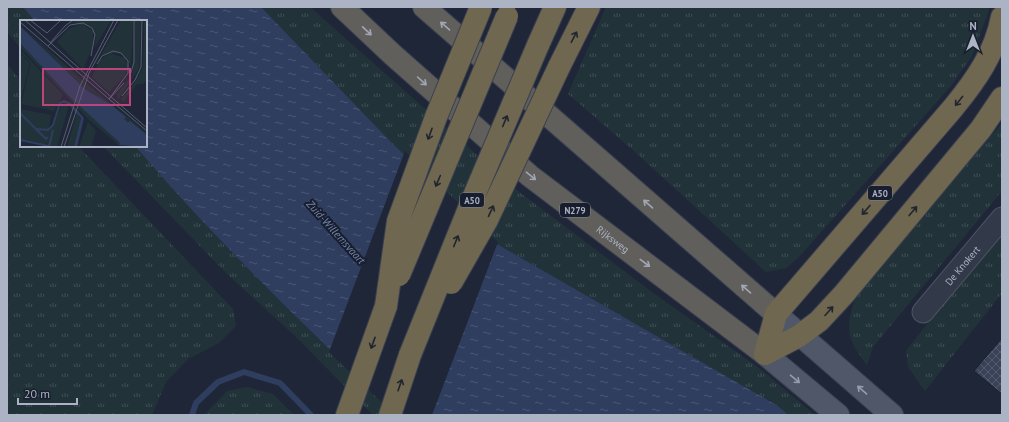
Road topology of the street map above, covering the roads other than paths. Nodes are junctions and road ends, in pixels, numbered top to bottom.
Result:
1 (342, 7) edge
2 (424, 7) edge
3 (481, 7) edge
4 (555, 7) edge
5 (589, 7) edge
6 (509, 12) edge
7 (1002, 17) edge
8 (1002, 98) edge
9 (1002, 218) edge
10 (386, 306) junction
11 (923, 312) dead end
12 (776, 314) junction
13 (799, 336) junction
14 (765, 354) junction
15 (410, 355) junction
16 (347, 415) edge
17 (390, 415) edge
18 (838, 415) edge
19 (892, 415) edge

1 -> 14 highway, Rijksweg / N279
12 -> 2 highway
3 -> 10 highway, bridge
15 -> 4 highway, A50, bridge
15 -> 5 highway, A50, bridge
6 -> 10 highway, bridge
7 -> 12 highway, A50
13 -> 8 highway
9 - 11 street, De Knokert
10 -> 16 highway
12 - 13 main road
12 - 14 highway, A50
13 - 14 highway
19 -> 13 main road
14 -> 18 main road, Rijksweg / N279
17 -> 15 highway, A50

